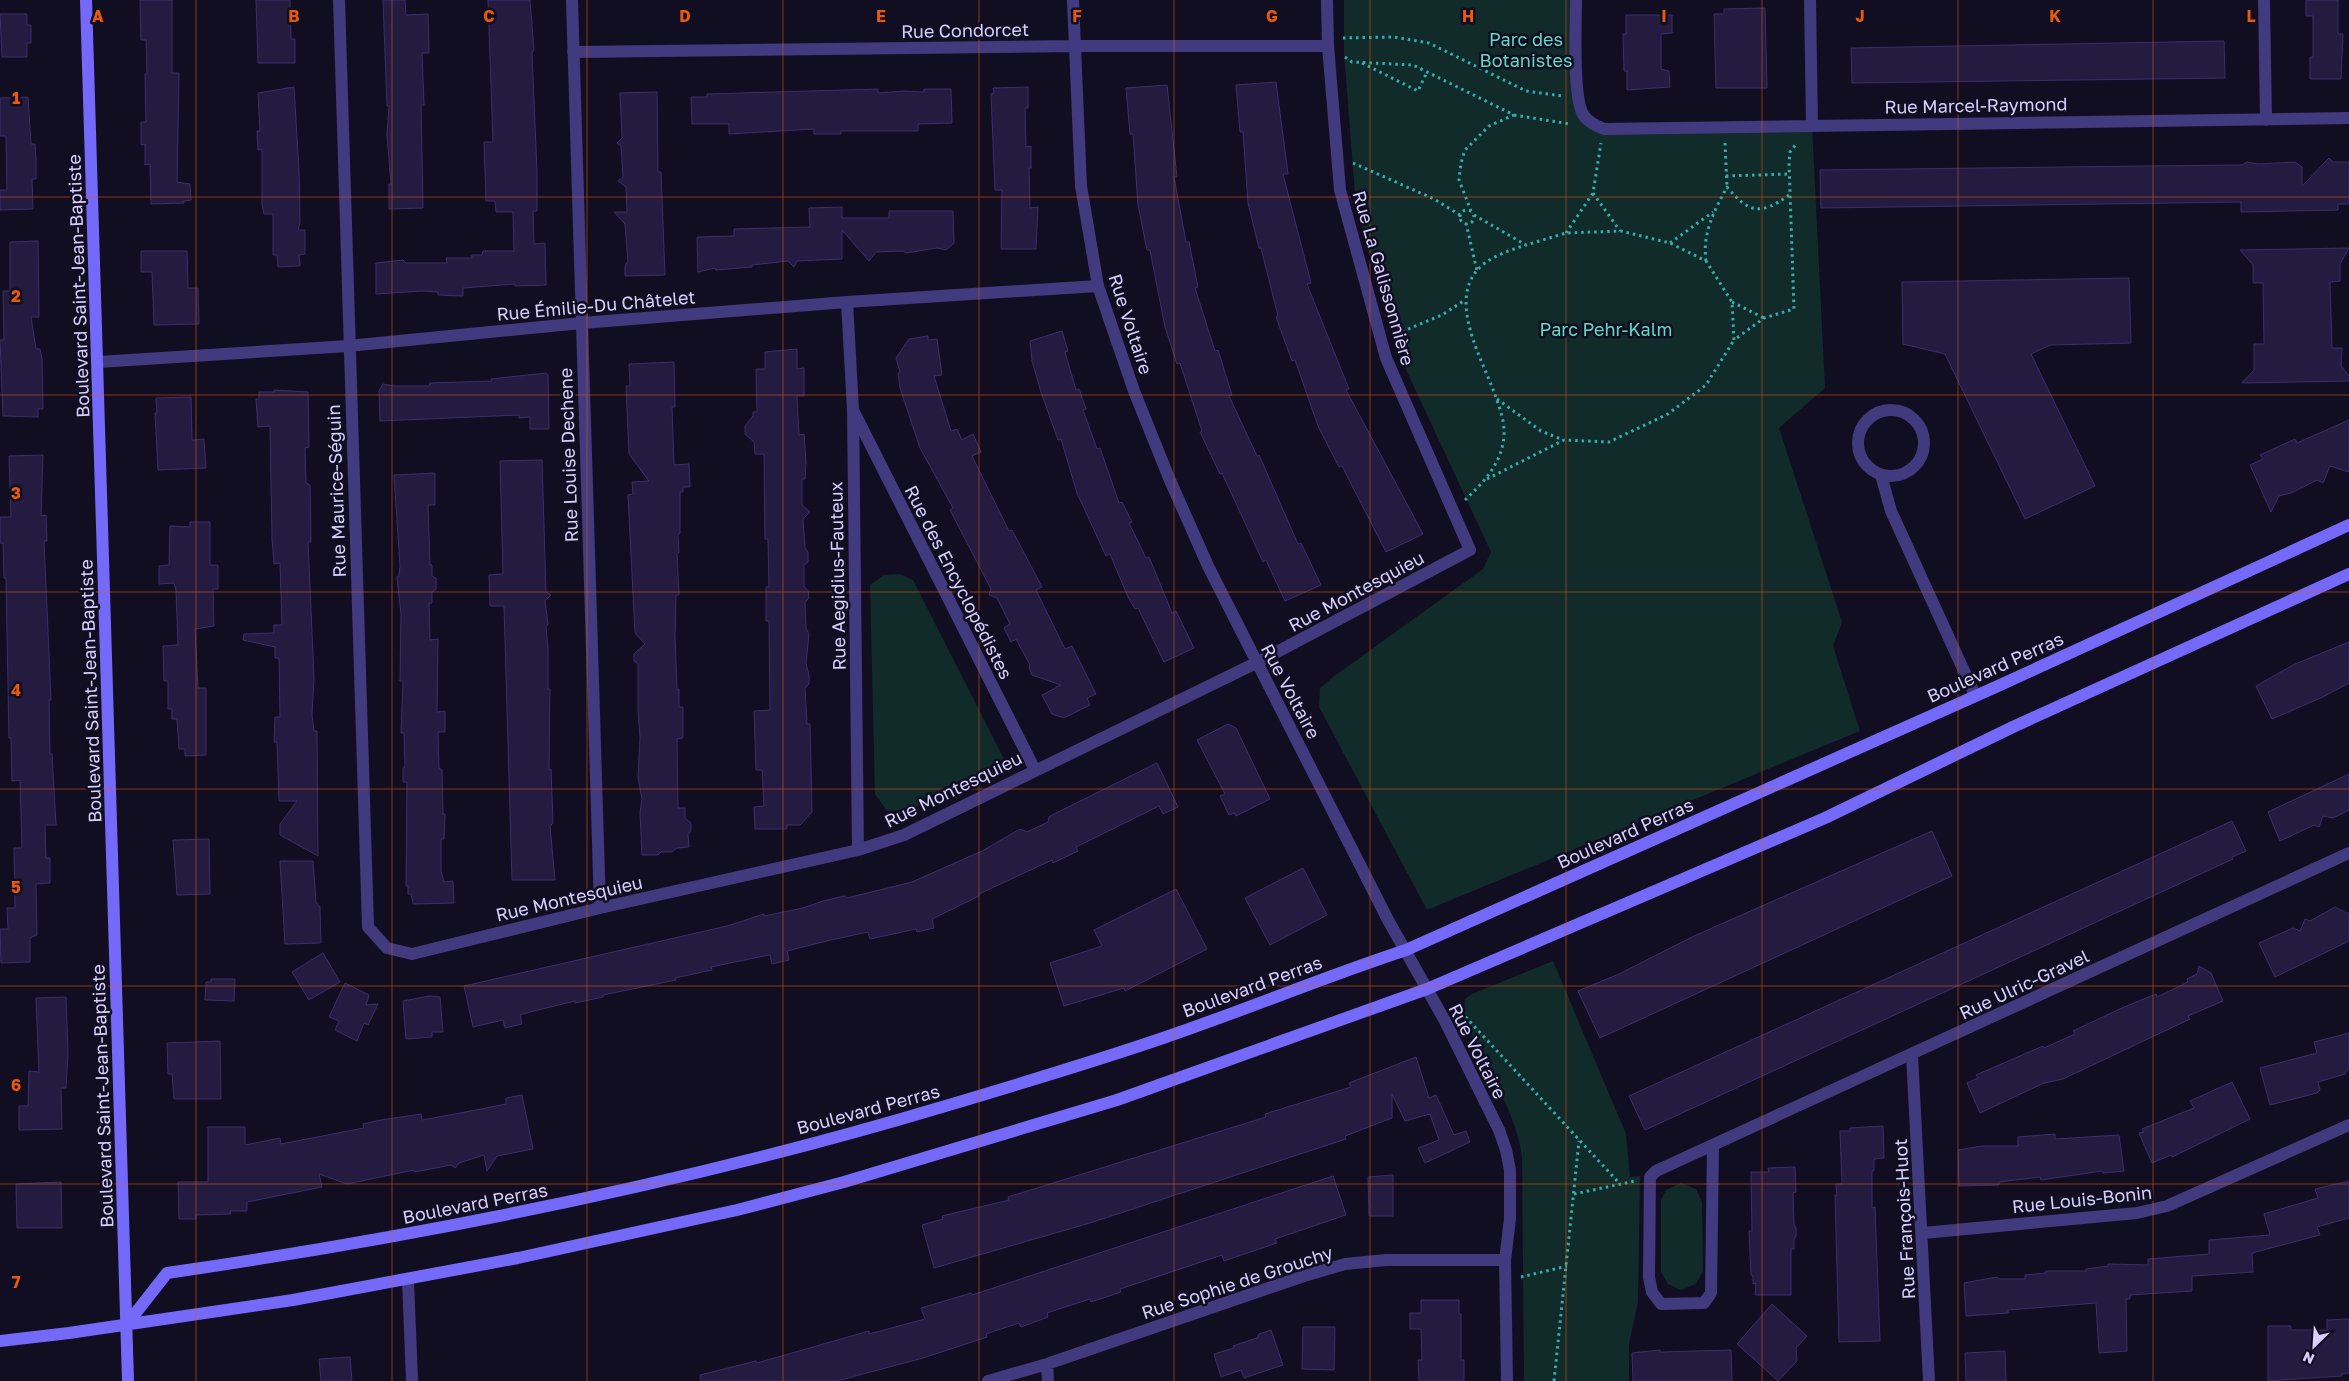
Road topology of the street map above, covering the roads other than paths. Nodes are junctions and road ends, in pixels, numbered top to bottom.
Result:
1 (86, 0) edge
2 (338, 0) edge
3 (572, 0) edge
4 (1073, 0) edge
5 (1327, 0) edge
6 (1576, 0) edge
7 (1810, 0) edge
8 (2264, 0) edge
9 (1328, 42) junction
10 (1074, 46) junction
11 (573, 52) junction
12 (2349, 118) edge
13 (2266, 120) junction
14 (1812, 125) junction
15 (1098, 286) junction
16 (847, 302) junction
17 (582, 323) junction
18 (348, 346) junction
19 (98, 362) junction
20 (853, 410) junction
21 (1881, 474) junction
22 (2349, 525) edge
23 (1470, 550) joint
24 (2349, 574) edge
25 (1256, 663) junction
26 (1975, 695) junction
27 (1035, 770) junction
28 (858, 850) junction
29 (2349, 853) edge
30 (600, 908) junction
31 (1406, 950) junction
32 (412, 954) joint
33 (1427, 989) junction
34 (1912, 1055) junction
35 (2349, 1125) edge
36 (1714, 1145) junction
37 (1923, 1233) junction
38 (1505, 1260) junction
39 (408, 1280) junction
40 (127, 1324) junction
41 (0, 1340) edge
42 (1048, 1364) junction
43 (128, 1381) edge
44 (412, 1381) edge
45 (988, 1381) edge
46 (1048, 1381) edge
47 (1507, 1381) edge
48 (1928, 1381) edge

1 - 19 main road, Boulevard Saint-Jean-Baptiste
2 - 18 street, Rue Maurice-Séguin
3 - 11 street, Rue Louise Dechene
4 - 10 street, Rue Voltaire
5 - 9 street, Rue La Galissonnière
6 - 14 street, Rue Marcel-Raymond
7 - 14 street
8 - 13 street
9 - 10 street, Rue Condorcet
9 - 23 street, Rue La Galissonnière
10 - 11 street, Rue Condorcet
10 - 15 street, Rue Voltaire
11 - 17 street, Rue Louise Dechene
12 - 13 street, Rue Marcel-Raymond
13 - 14 street, Rue Marcel-Raymond
15 - 16 street, Rue Émilie-Du Châtelet
15 - 25 street, Rue Voltaire
16 - 17 street, Rue Émilie-Du Châtelet
16 - 20 street, Rue Aegidius-Fauteux
17 - 18 street, Rue Émilie-Du Châtelet
17 - 30 street, Rue Louise Dechene
18 - 19 street, Rue Émilie-Du Châtelet
18 - 32 street, Rue Maurice-Séguin
19 - 40 main road, Boulevard Saint-Jean-Baptiste
20 - 27 street, Rue des Encyclopédistes
20 - 28 street, Rue Aegidius-Fauteux
21 - 21 street
21 - 26 street
22 - 26 main road, Boulevard Perras
23 - 25 street, Rue Montesquieu
24 - 33 main road
25 - 27 street, Rue Montesquieu
25 - 31 street, Rue Voltaire
26 - 31 main road, Boulevard Perras
27 - 28 street, Rue Montesquieu
28 - 30 street, Rue Montesquieu
29 - 34 street, Rue Ulric-Gravel
30 - 32 street, Rue Montesquieu
31 - 33 street, Rue Voltaire
31 - 40 main road, Boulevard Perras
33 - 38 street, Rue Voltaire
33 - 39 main road
34 - 36 street, Rue Ulric-Gravel
34 - 37 street, Rue François-Huot
35 - 37 street, Rue Louis-Bonin
36 - 36 street, Rue Ulric-Gravel
37 - 48 street, Rue François-Huot
38 - 42 street, Rue Sophie de Grouchy
38 - 47 street, Rue Voltaire
39 - 40 main road
39 - 44 street
40 - 41 main road
40 - 43 main road, Boulevard Saint-Jean-Baptiste
42 - 45 street, Rue Sophie de Grouchy
42 - 46 street

